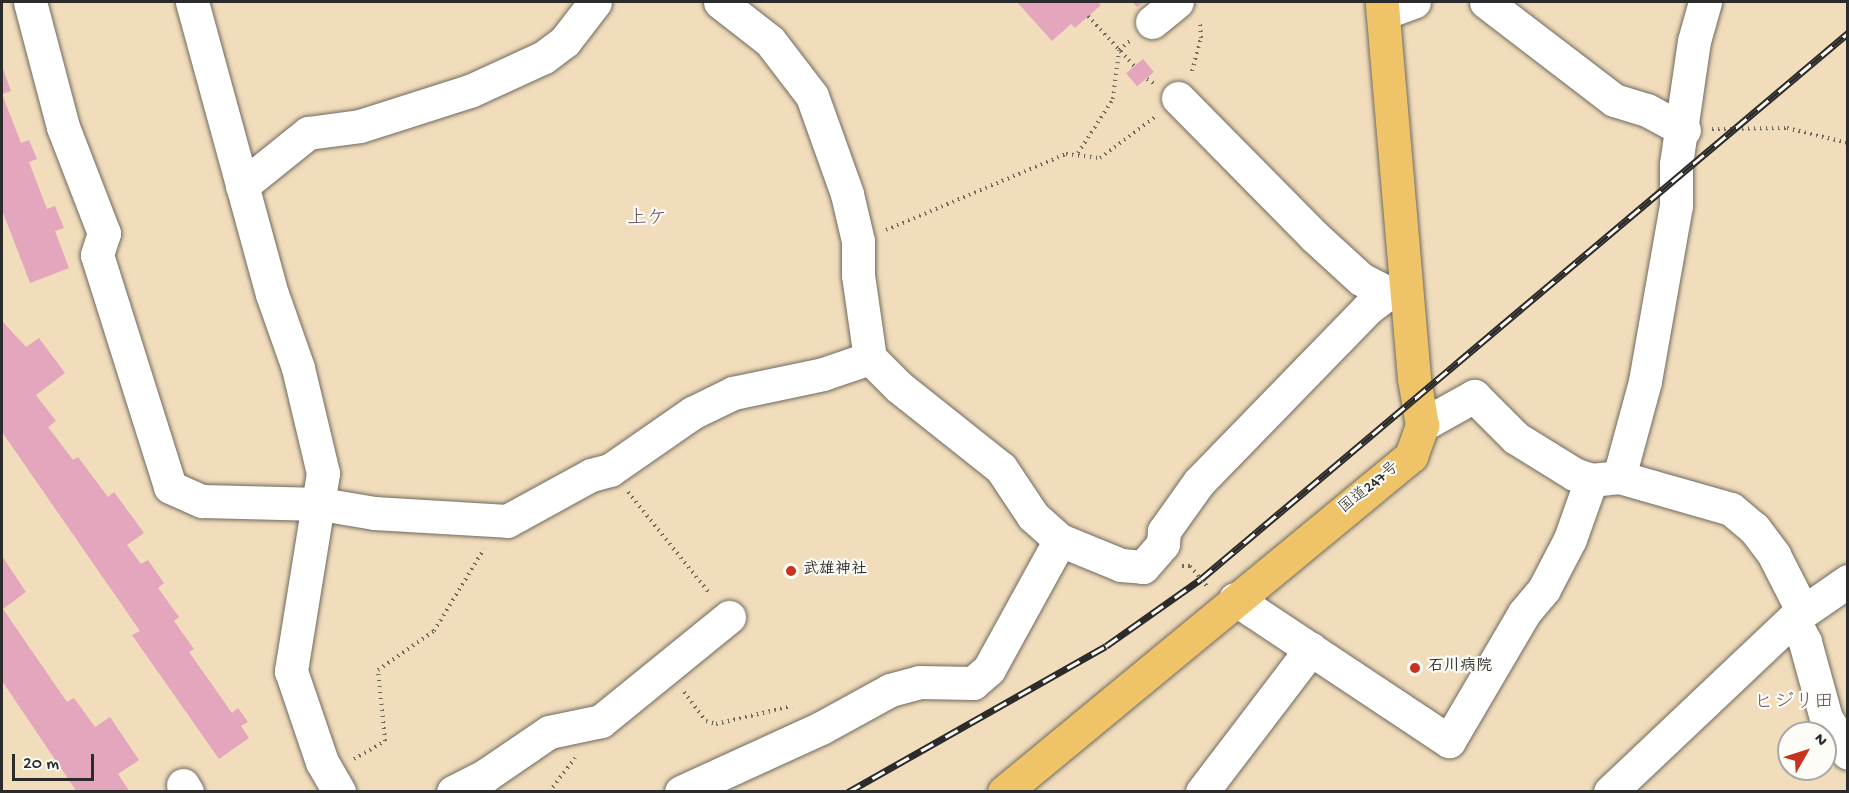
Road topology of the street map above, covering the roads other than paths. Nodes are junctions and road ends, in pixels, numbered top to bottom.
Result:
1 (30, 2) edge
2 (192, 2) edge
3 (595, 2) edge
4 (720, 2) edge
5 (1414, 2) edge
6 (1486, 2) edge
7 (1704, 2) edge
8 (1383, 7) edge
9 (1188, 11) edge
10 (1152, 22) road end
11 (1178, 98) road end
12 (1684, 130) junction
13 (242, 186) junction
14 (1397, 291) junction
15 (870, 358) junction
16 (1422, 425) junction
17 (1605, 479) junction
18 (321, 504) junction
19 (1060, 540) junction
20 (1848, 581) edge
21 (1235, 599) junction
22 (1798, 616) junction
23 (729, 617) road end
24 (1311, 649) junction
25 (1848, 753) edge
26 (335, 781) edge
27 (1020, 787) edge
28 (453, 792) edge
29 (681, 792) edge
30 (1202, 792) edge
31 (1610, 792) edge

1 - 18 street
2 - 13 street
3 - 13 street
4 - 15 street
5 - 8 street
6 - 12 street
7 - 12 street
8 - 14 highway, 国道247号
9 - 10 street
11 - 14 street
12 - 17 street
13 - 18 street
14 - 16 highway, 国道247号
14 - 19 street
15 - 18 street
15 - 19 street
16 - 17 street
16 - 21 highway, 国道247号
17 - 22 street
17 - 24 street
18 - 26 street
19 - 29 street
20 - 22 street
21 - 24 street
21 - 27 highway, 国道247号
22 - 25 street
22 - 31 street
23 - 28 street
24 - 30 street

